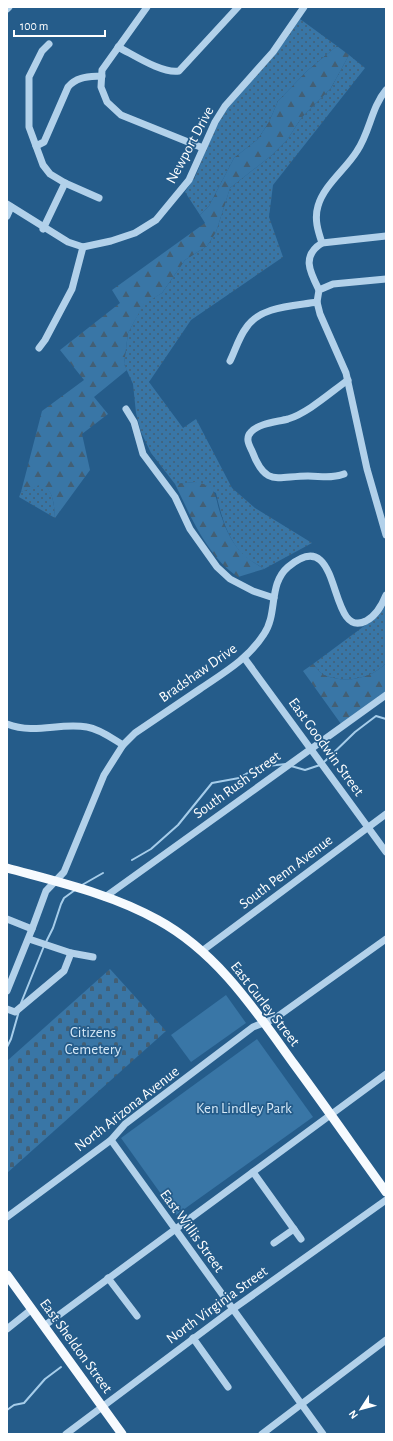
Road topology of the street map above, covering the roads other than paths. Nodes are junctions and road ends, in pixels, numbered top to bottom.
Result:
1 (9, 7) edge
2 (147, 7) edge
3 (238, 7) edge
4 (304, 7) edge
5 (7, 9) edge
6 (49, 44) dead end
7 (118, 47) junction
8 (102, 76) junction
9 (386, 90) edge
10 (36, 146) junction
11 (203, 148) junction
12 (65, 183) junction
13 (99, 198) dead end
14 (9, 206) edge
15 (7, 216) edge
16 (43, 228) junction
17 (386, 236) edge
18 (322, 243) junction
19 (82, 247) junction
20 (386, 279) edge
21 (319, 290) junction
22 (317, 302) junction
23 (39, 348) dead end
24 (230, 361) dead end
25 (348, 380) junction
26 (126, 409) dead end
27 (344, 474) dead end
28 (386, 535) edge
29 (386, 595) edge
30 (274, 598) junction
31 (245, 658) junction
32 (386, 695) edge
33 (7, 724) edge
34 (123, 745) junction
35 (311, 748) junction
36 (386, 814) edge
37 (368, 828) junction
38 (386, 852) edge
39 (7, 868) edge
40 (56, 882) junction
41 (105, 897) junction
42 (7, 919) edge
43 (32, 930) junction
44 (29, 939) junction
45 (386, 939) edge
46 (202, 951) junction
47 (72, 953) junction
48 (93, 957) dead end
49 (7, 992) edge
50 (7, 1009) edge
51 (265, 1024) junction
52 (386, 1074) edge
53 (331, 1115) junction
54 (111, 1140) junction
55 (253, 1172) junction
56 (386, 1192) edge
57 (386, 1200) edge
58 (7, 1217) edge
59 (294, 1229) junction
60 (174, 1230) junction
61 (301, 1239) dead end
62 (274, 1243) dead end
63 (7, 1275) edge
64 (108, 1278) junction
65 (32, 1309) junction
66 (233, 1309) junction
67 (137, 1316) dead end
68 (44, 1326) junction
69 (7, 1329) edge
70 (194, 1338) junction
71 (386, 1340) edge
72 (228, 1387) dead end
73 (301, 1404) junction
74 (103, 1407) junction
75 (66, 1434) edge
76 (122, 1434) edge
77 (262, 1434) edge
78 (323, 1434) edge

1 - 5 street
2 - 7 street
3 - 7 street
4 - 11 street, Newport Drive
6 - 10 street
7 - 8 street
8 - 10 street
8 - 11 street
9 - 18 street
10 - 12 street
11 - 19 street, Newport Drive
12 - 13 street
12 - 16 street
14 - 15 street
14 - 16 street
16 - 19 street
17 - 18 street
18 - 21 street
19 - 23 street
20 - 21 street
21 - 22 street
22 - 24 street
22 - 25 street
25 - 27 street
25 - 28 street
26 - 30 street
29 - 30 street, Bradshaw Drive
30 - 31 street, Bradshaw Drive
31 - 34 street, Bradshaw Drive
31 - 35 street, East Goodwin Street
32 - 35 street, South Rush Street
33 - 34 street
34 - 40 street, Bradshaw Drive
35 - 37 street, East Goodwin Street
35 - 41 street, South Rush Street
36 - 37 street, South Penn Avenue
37 - 38 street, East Goodwin Street
37 - 46 street, South Penn Avenue
39 - 40 main road, East Gurley Street
40 - 41 main road, East Gurley Street
40 - 43 street, Bradshaw Drive
41 - 46 main road, East Gurley Street
42 - 43 street
43 - 44 street, Bradshaw Drive
44 - 47 street
44 - 49 street, Bradshaw Drive
45 - 51 street, North Arizona Avenue
46 - 51 main road, East Gurley Street
47 - 48 street
47 - 50 street
51 - 53 main road, East Gurley Street
51 - 54 street, North Arizona Avenue
52 - 53 street
53 - 55 street
53 - 56 main road, East Gurley Street
54 - 58 street, North Arizona Avenue
54 - 60 street, East Willis Street
55 - 59 street
55 - 60 street
57 - 66 street, North Virginia Street
59 - 61 street
59 - 62 street
60 - 64 street
60 - 66 street, East Willis Street
63 - 65 main road, East Sheldon Street
64 - 67 street
64 - 68 street
65 - 68 main road, East Sheldon Street
65 - 69 street
66 - 70 street, North Virginia Street
66 - 73 street, East Willis Street
68 - 74 main road, East Sheldon Street
70 - 72 street
70 - 74 street, North Virginia Street
71 - 73 street
73 - 77 street
73 - 78 street, East Willis Street
74 - 75 street, North Virginia Street
74 - 76 main road, East Sheldon Street

